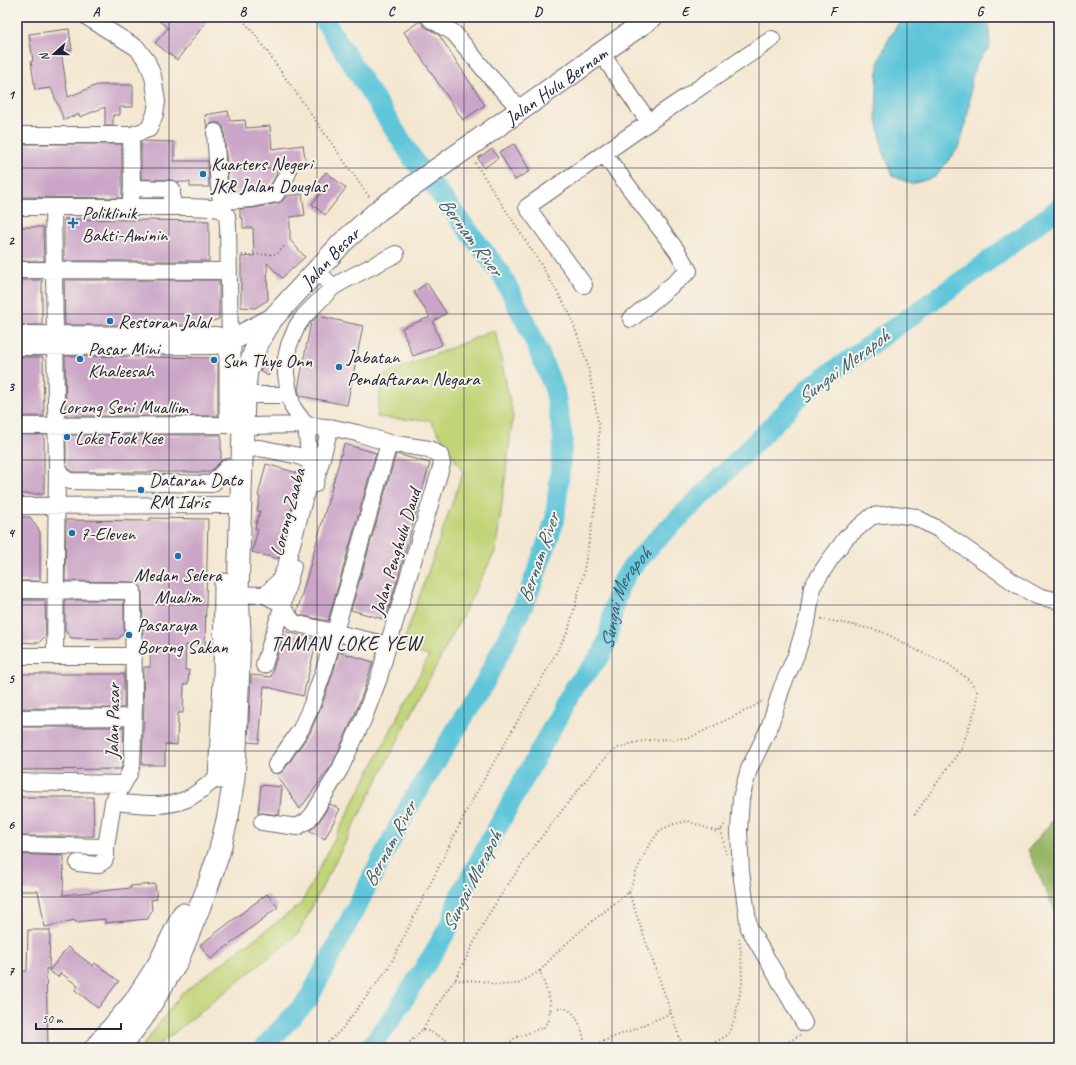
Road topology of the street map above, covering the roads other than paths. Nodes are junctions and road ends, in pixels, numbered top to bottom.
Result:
1 (87, 17) edge
2 (428, 17) edge
3 (652, 17) edge
4 (772, 40) dead end
5 (601, 53) junction
6 (521, 110) junction
7 (649, 122) junction
8 (215, 132) dead end
9 (17, 135) edge
10 (131, 135) junction
11 (604, 154) junction
12 (288, 173) dead end
13 (132, 188) junction
14 (221, 205) junction
15 (385, 205) joint
16 (131, 206) junction
17 (17, 207) edge
18 (53, 207) junction
19 (172, 207) junction
20 (396, 254) dead end
21 (229, 263) junction
22 (17, 270) edge
23 (54, 271) junction
24 (317, 271) junction
25 (584, 285) dead end
26 (333, 287) junction
27 (272, 319) junction
28 (631, 319) dead end
29 (17, 334) edge
30 (55, 340) junction
31 (230, 341) junction
32 (17, 347) edge
33 (246, 371) junction
34 (290, 395) junction
35 (244, 396) junction
36 (306, 425) junction
37 (17, 426) edge
38 (56, 426) junction
39 (236, 426) junction
40 (330, 428) junction
41 (389, 443) junction
42 (242, 450) junction
43 (309, 462) junction
44 (228, 467) junction
45 (57, 468) junction
46 (135, 482) junction
47 (135, 505) junction
48 (228, 505) junction
49 (17, 506) edge
50 (58, 506) junction
51 (17, 590) edge
52 (56, 590) junction
53 (231, 594) junction
54 (265, 595) junction
55 (1059, 601) edge
56 (282, 607) junction
57 (335, 632) junction
58 (388, 645) junction
59 (55, 655) junction
60 (17, 656) edge
61 (133, 656) junction
62 (264, 665) dead end
63 (133, 717) junction
64 (17, 718) edge
65 (276, 765) dead end
66 (220, 774) junction
67 (17, 782) edge
68 (123, 784) junction
69 (113, 802) junction
70 (262, 822) dead end
71 (17, 845) edge
72 (106, 847) junction
73 (78, 863) dead end
74 (804, 1023) road end
75 (94, 1048) edge
76 (119, 1048) edge

1 - 10 street
2 - 6 street
3 - 5 main road, Jalan Hulu Bernam
4 - 7 street
5 - 6 main road, Jalan Hulu Bernam
5 - 7 street
6 - 15 main road, Jalan Hulu Bernam
7 - 11 street
8 - 14 street
9 - 10 street
10 - 13 street
11 - 25 street
11 - 28 street
12 - 14 street
13 - 16 street
13 - 19 street
14 - 19 street
14 - 21 street
15 - 24 main road, Jalan Besar
16 - 18 street
16 - 19 street
17 - 18 street
18 - 23 street
20 - 26 street
21 - 23 street
21 - 31 street
22 - 23 street
23 - 30 street
24 - 26 street
24 - 27 main road, Jalan Besar
26 - 34 street
27 - 31 main road
27 - 33 main road
29 - 30 street
30 - 31 street
30 - 32 street
30 - 38 street
31 - 33 main road
31 - 39 main road
33 - 35 main road
34 - 35 street
34 - 36 street
35 - 39 main road
36 - 39 street, Jalan Penghulu Daud
36 - 40 street, Jalan Penghulu Daud
36 - 43 street
37 - 38 street, Lorong Seni Muallim
38 - 39 street, Lorong Seni Muallim
38 - 45 street
39 - 42 main road
39 - 44 main road
40 - 41 street, Jalan Penghulu Daud
40 - 56 street, Lorong Zaaba
41 - 57 street
41 - 58 street, Jalan Penghulu Daud
42 - 43 street
42 - 53 main road
43 - 54 street
44 - 46 street
44 - 48 main road
45 - 46 street
45 - 50 street
46 - 47 street
47 - 48 street
47 - 50 street
48 - 53 main road
49 - 50 street
50 - 52 street
51 - 52 street
52 - 59 street
52 - 61 street, Jalan Pasar
53 - 54 street
53 - 66 main road
53 - 76 main road
54 - 56 street
55 - 74 street
56 - 57 street
56 - 62 street, Lorong Zaaba
57 - 58 street
57 - 65 street
58 - 70 street, Jalan Penghulu Daud
59 - 60 street
59 - 61 street
61 - 63 street, Jalan Pasar
63 - 64 street
63 - 68 street, Jalan Pasar
66 - 69 street
66 - 75 main road
67 - 68 street
68 - 69 street, Jalan Pasar
69 - 72 street
71 - 72 street
72 - 73 street

